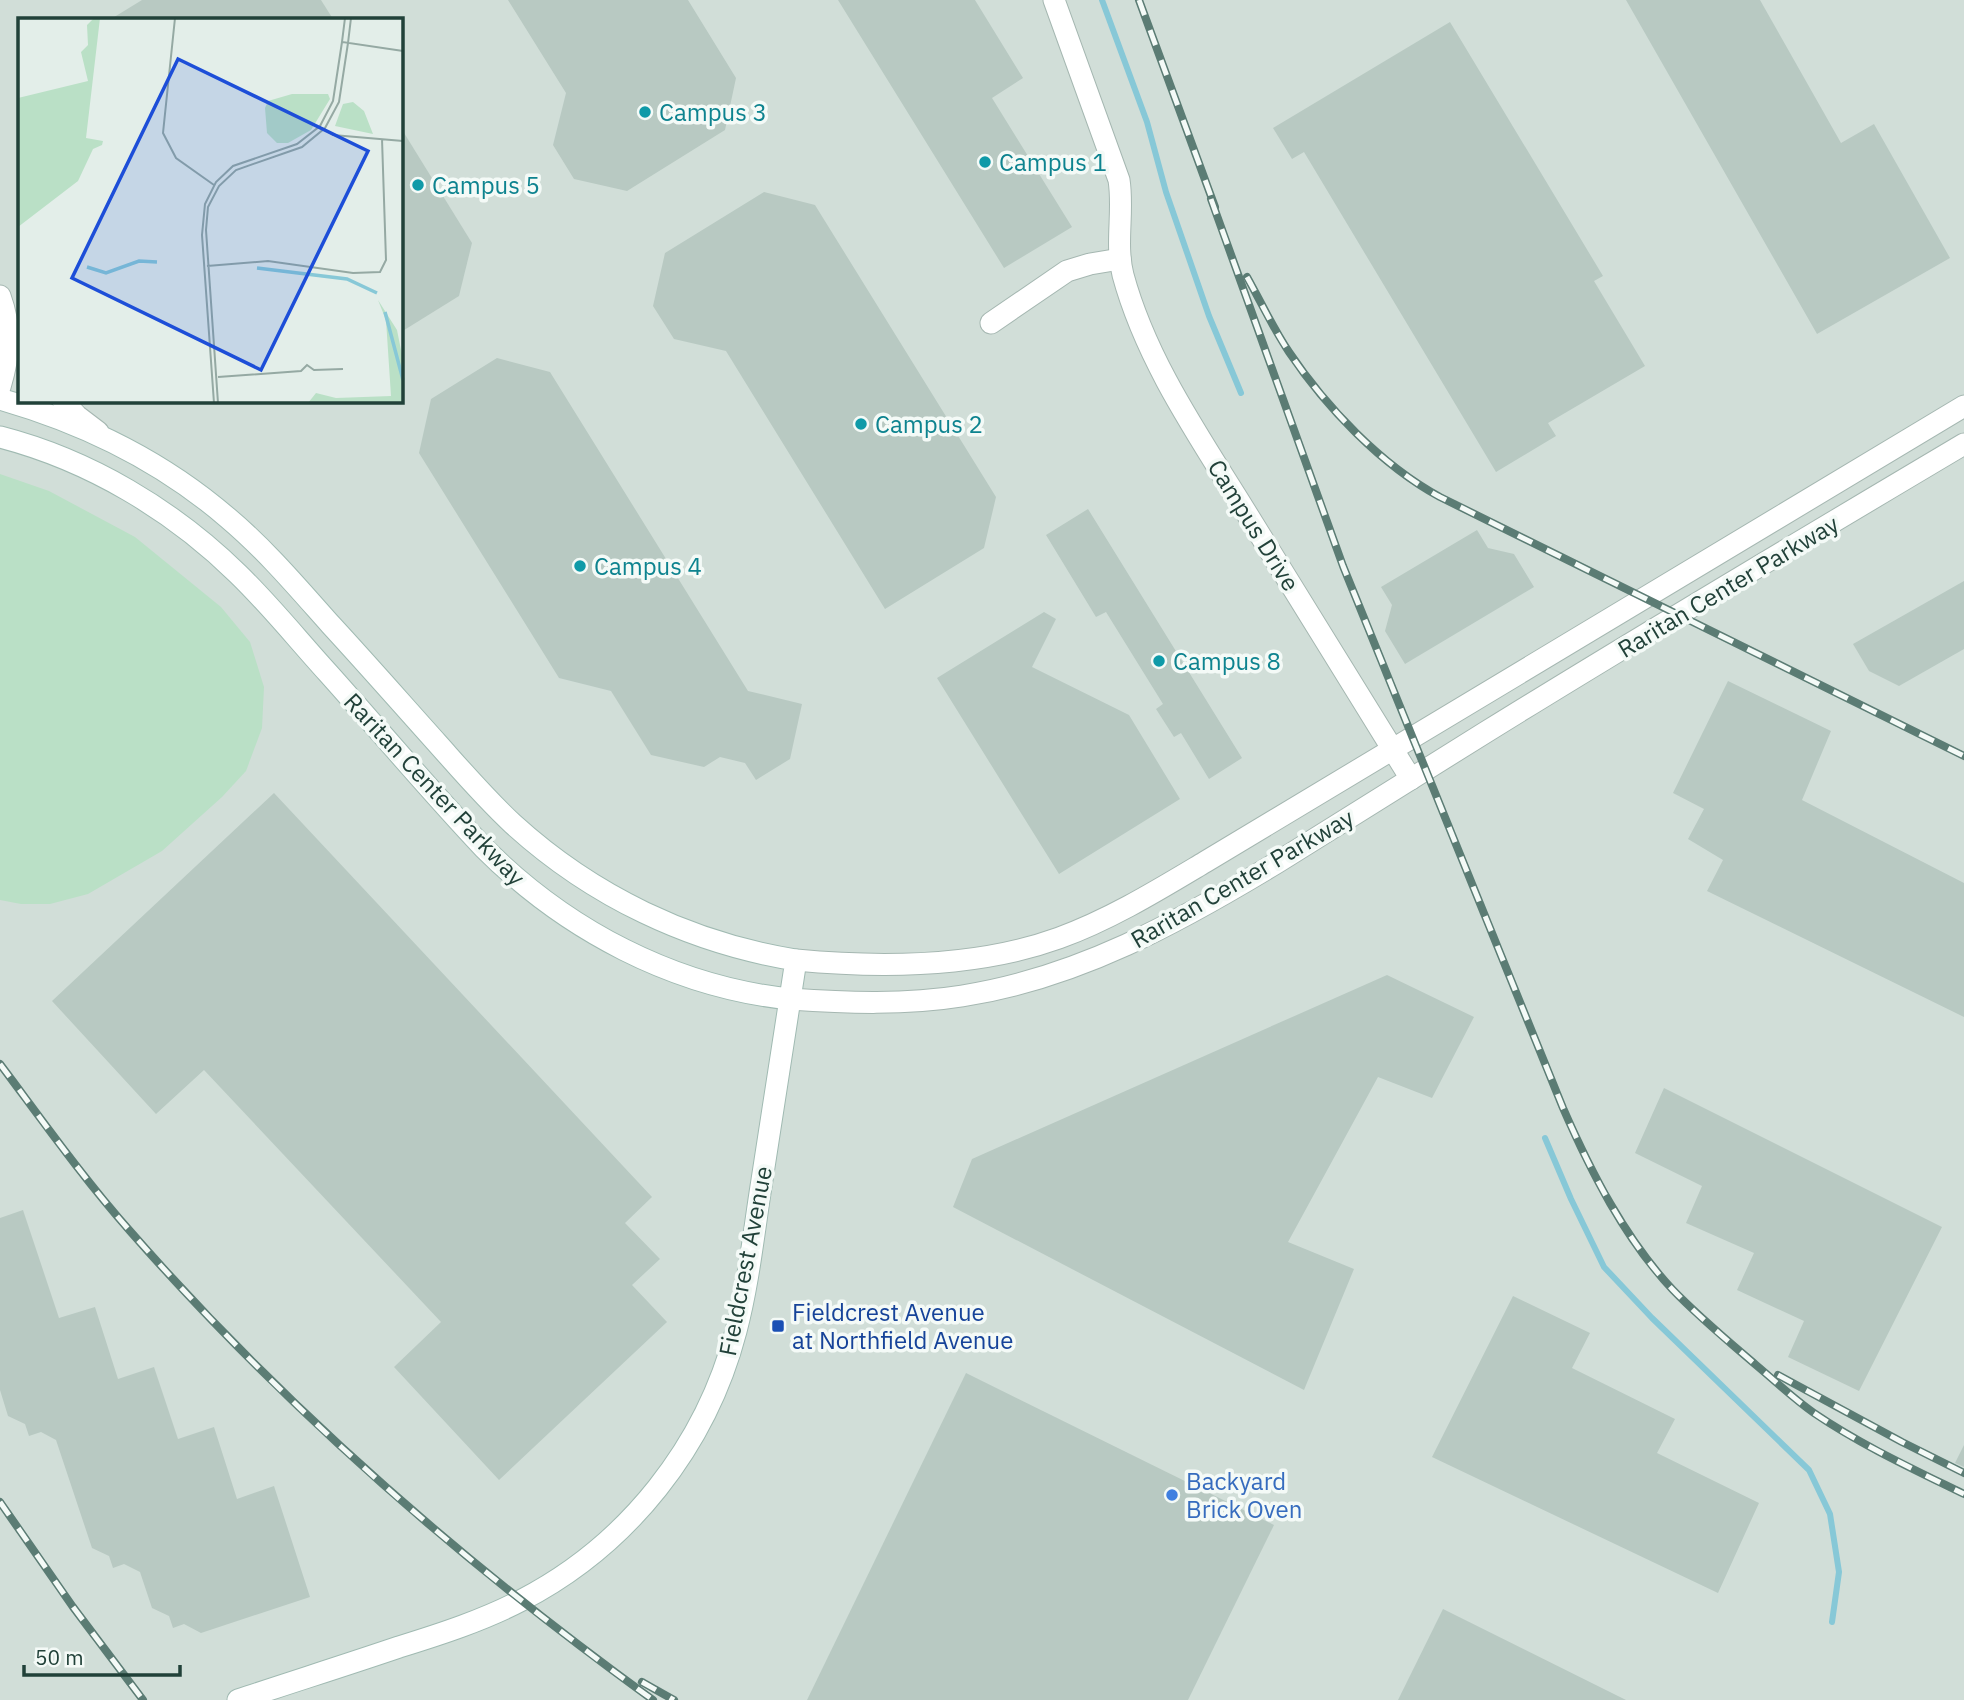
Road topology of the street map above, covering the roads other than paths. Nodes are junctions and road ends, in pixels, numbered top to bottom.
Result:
1 (1054, 0) edge
2 (1120, 259) junction
3 (0, 295) edge
4 (991, 324) dead end
5 (18, 331) edge
6 (0, 387) edge
7 (0, 399) edge
8 (64, 402) edge
9 (1964, 406) edge
10 (0, 438) edge
11 (112, 440) junction
12 (1964, 444) edge
13 (1393, 750) junction
14 (1411, 779) junction
15 (796, 960) junction
16 (790, 999) junction
17 (239, 1700) edge

1 - 2 street, Campus Drive
2 - 4 street
2 - 13 street, Campus Drive
3 - 5 street
3 - 6 street
7 - 11 street, Raritan Center Parkway
8 - 11 street
9 - 13 street, Raritan Center Parkway
10 - 16 street, Raritan Center Parkway
11 - 15 street, Raritan Center Parkway
12 - 14 street, Raritan Center Parkway
13 - 14 street, Campus Drive
13 - 15 street, Raritan Center Parkway
14 - 16 street, Raritan Center Parkway
15 - 16 street, Fieldcrest Avenue
16 - 17 street, Fieldcrest Avenue

